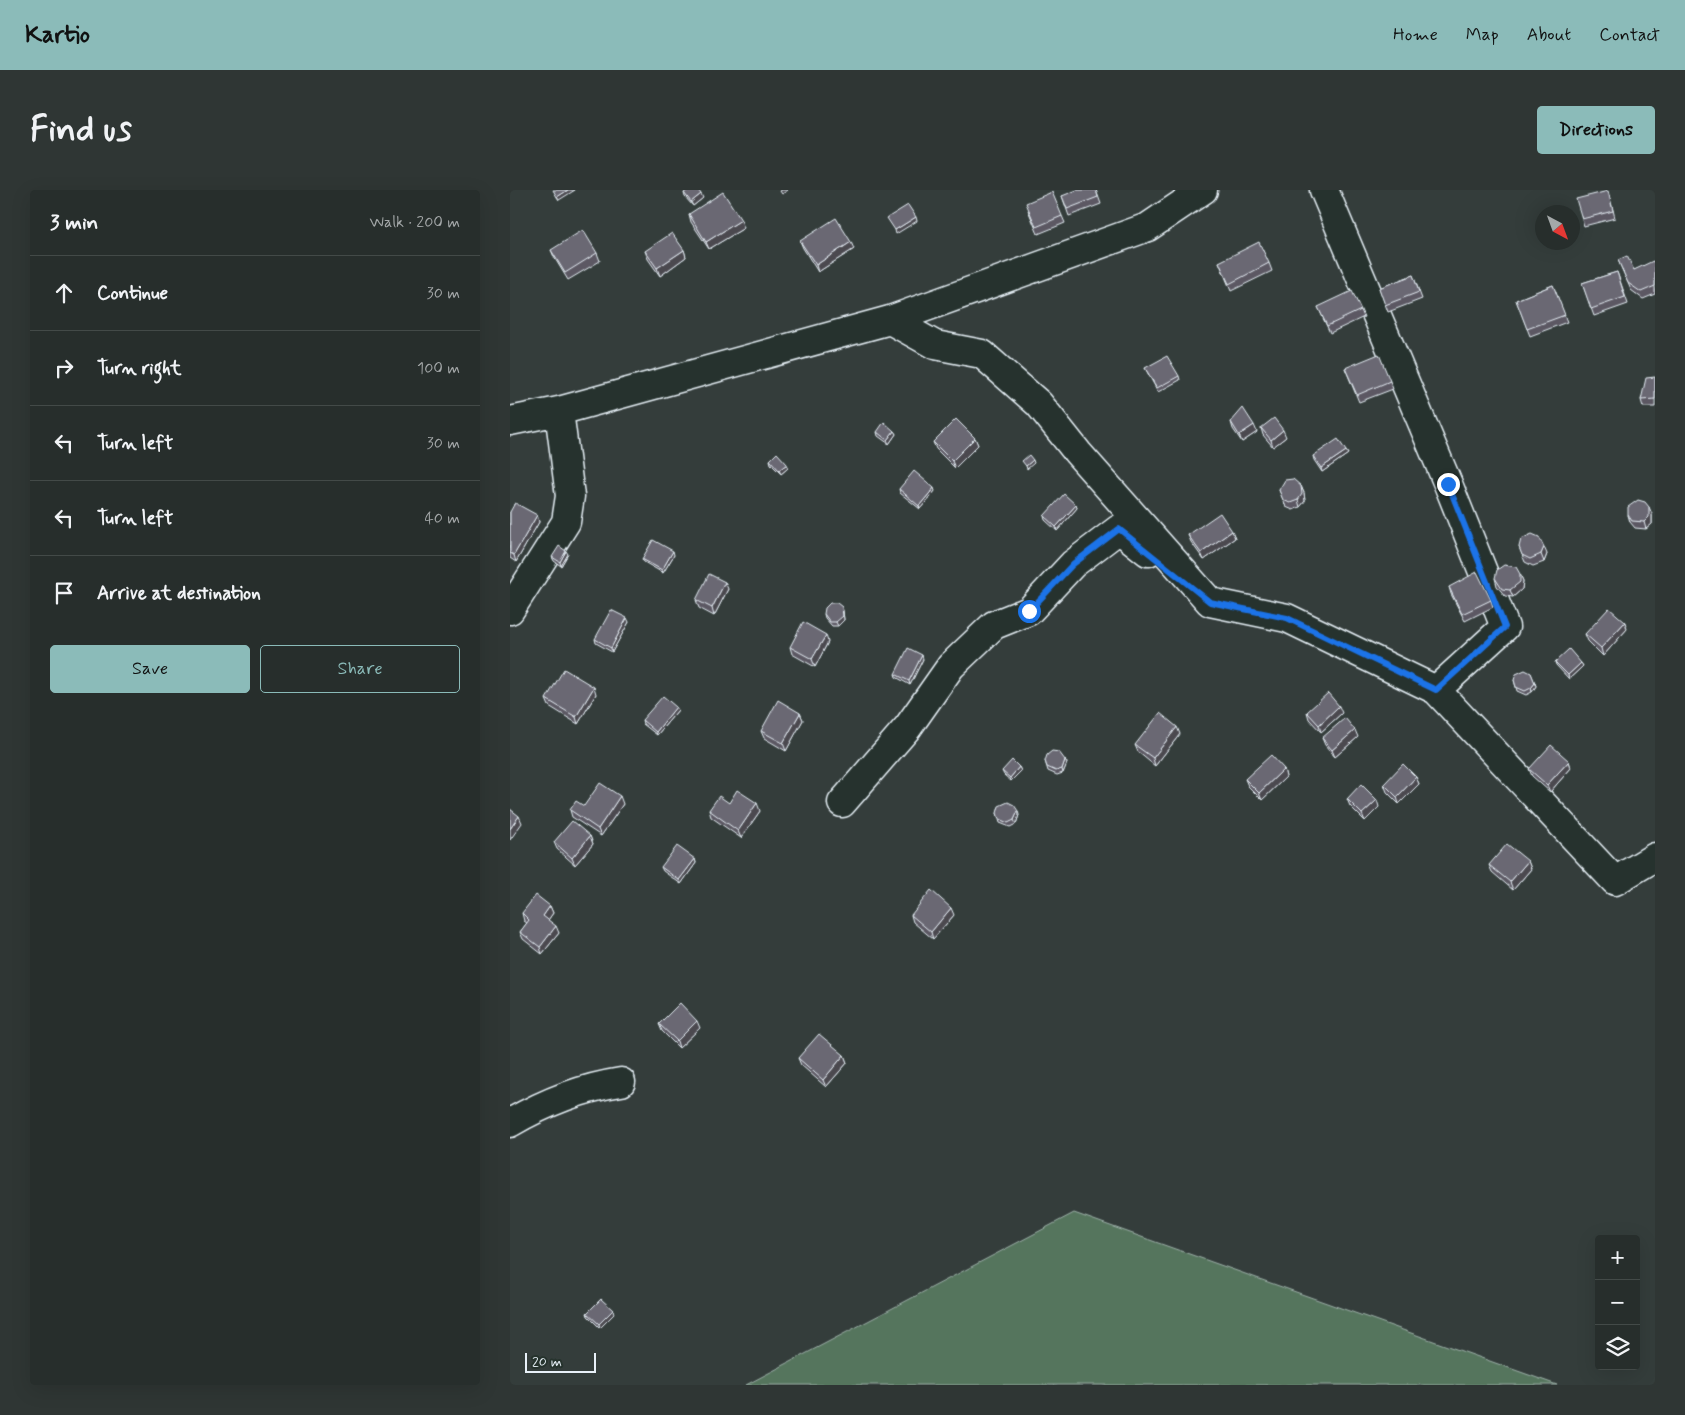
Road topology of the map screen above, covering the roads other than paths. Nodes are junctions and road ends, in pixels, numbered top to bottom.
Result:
1 (1203, 190) edge
2 (1324, 190) edge
3 (890, 320) junction
4 (558, 411) junction
5 (510, 421) edge
6 (1210, 602) junction
7 (510, 610) edge
8 (1436, 690) junction
9 (842, 803) dead end
10 (1655, 857) edge
11 (621, 1082) dead end
12 (510, 1124) edge

1 - 3 street
2 - 8 street
3 - 4 street
3 - 6 street
4 - 5 street
4 - 7 street
6 - 8 street
6 - 9 street
8 - 10 street
11 - 12 street

